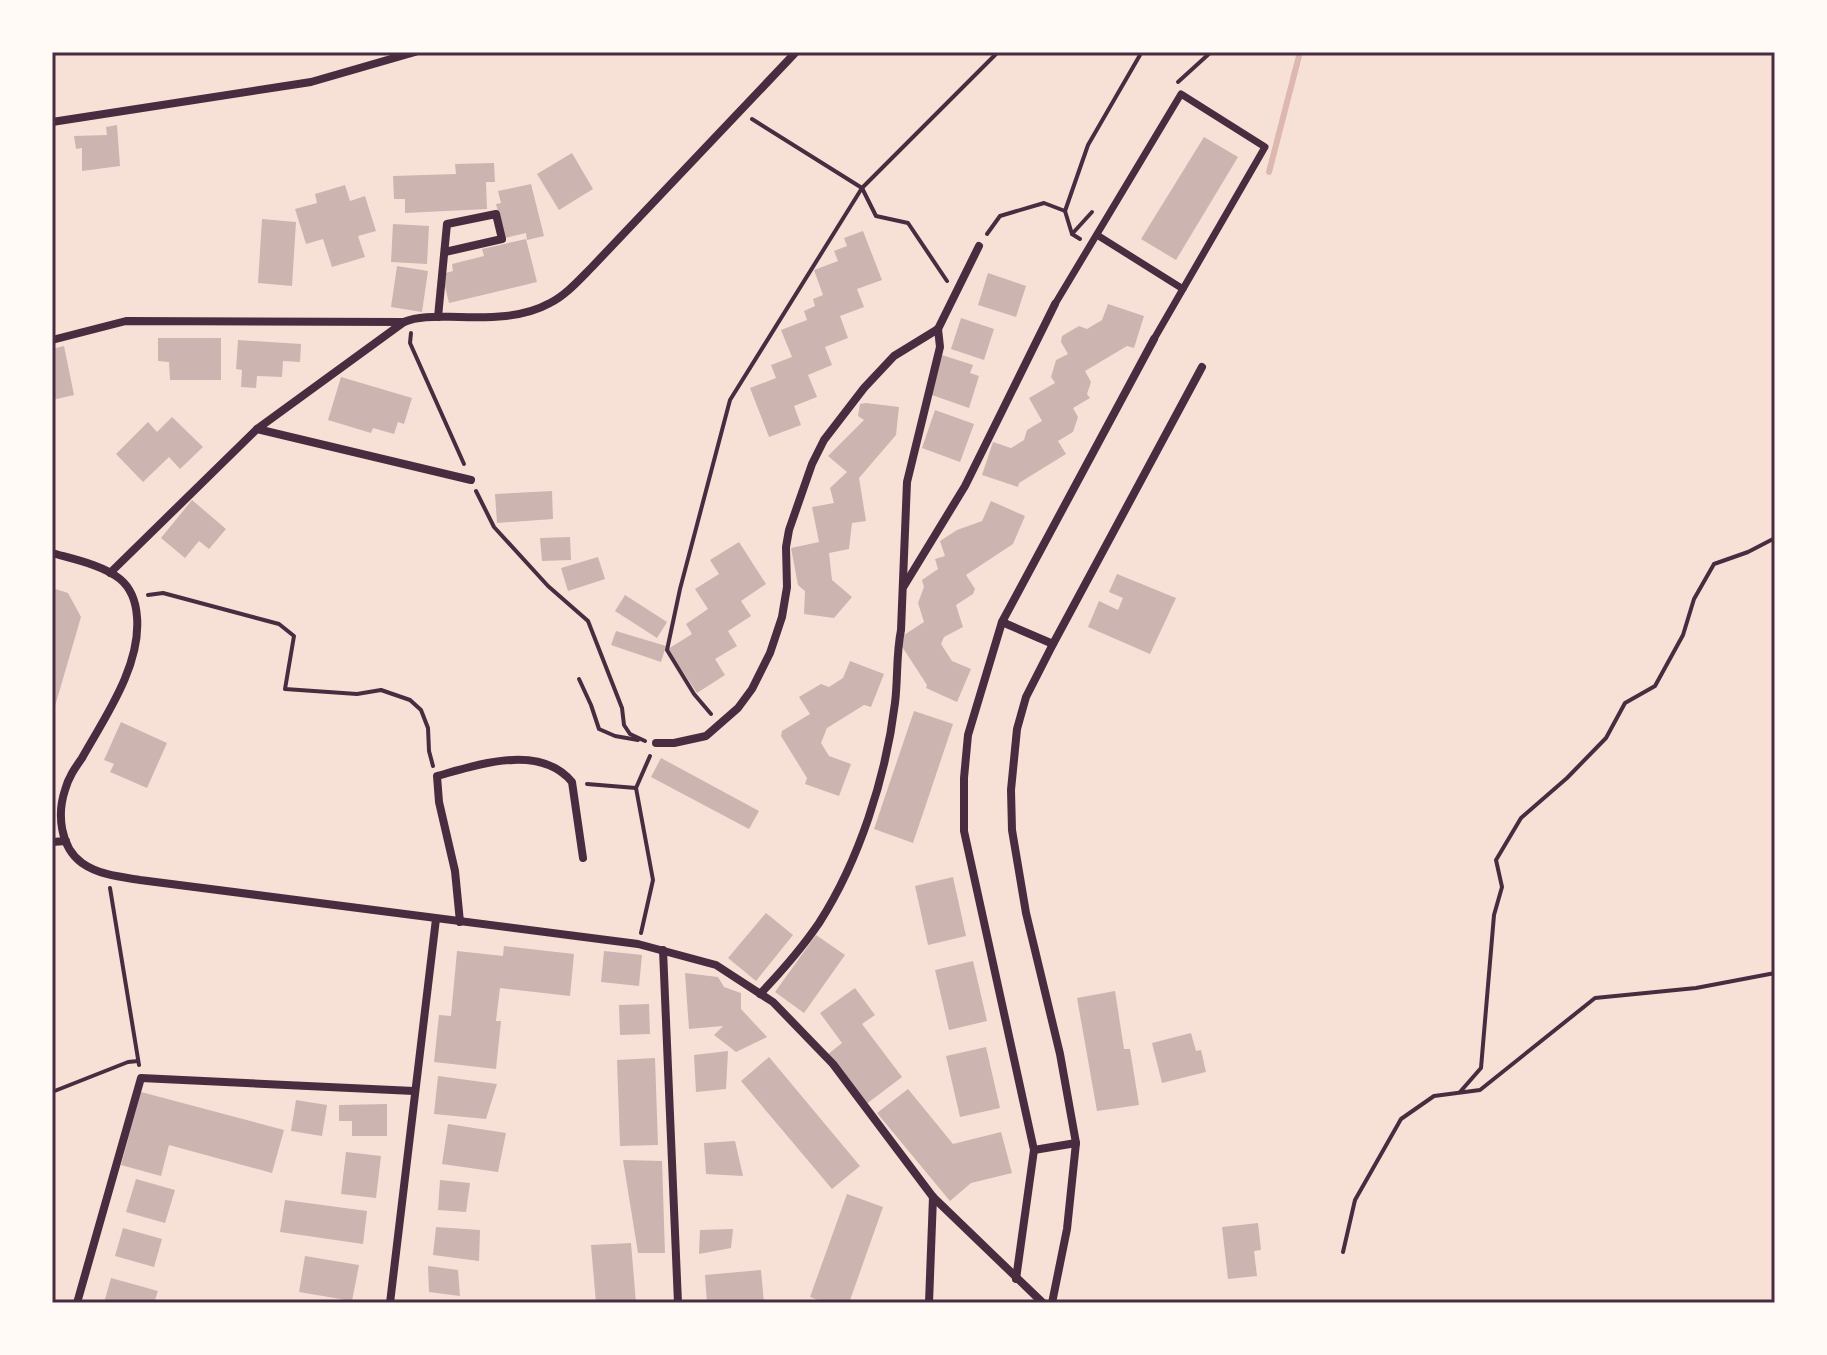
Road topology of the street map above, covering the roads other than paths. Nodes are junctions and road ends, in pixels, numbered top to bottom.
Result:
1 (415, 52) edge
2 (796, 52) edge
3 (52, 122) edge
4 (1097, 235) junction
5 (979, 246) road end
6 (445, 252) junction
7 (1183, 289) junction
8 (1055, 304) joint
9 (438, 317) junction
10 (408, 320) junction
11 (938, 329) junction
12 (1154, 339) joint
13 (52, 340) edge
14 (1202, 367) dead end
15 (257, 429) junction
16 (471, 480) road end
17 (52, 553) edge
18 (110, 573) junction
19 (903, 586) junction
20 (1002, 622) junction
21 (1053, 644) junction
22 (656, 743) road end
23 (66, 841) junction
24 (52, 842) edge
25 (583, 858) dead end
26 (436, 919) junction
27 (460, 922) junction
28 (663, 950) junction
29 (760, 994) junction
30 (414, 1091) junction
31 (1076, 1143) junction
32 (1034, 1150) junction
33 (933, 1197) junction
34 (1016, 1279) junction
35 (77, 1303) edge
36 (390, 1303) edge
37 (678, 1303) edge
38 (929, 1303) edge
39 (1043, 1303) edge
40 (1052, 1303) edge

1 - 3 street
2 - 9 street
4 - 7 street
4 - 7 street
4 - 8 street
5 - 11 street
6 - 6 street
6 - 9 street
7 - 12 street
8 - 19 street
9 - 10 street
10 - 13 street
10 - 15 street
11 - 19 street
11 - 22 street
12 - 20 street
14 - 21 street
15 - 16 street
15 - 18 street
17 - 18 street
18 - 23 street
19 - 29 street
20 - 21 street
20 - 32 street
21 - 31 street
23 - 24 street
23 - 26 street
25 - 27 street
26 - 27 street
26 - 30 street
27 - 28 street
28 - 29 street
28 - 37 street
29 - 33 street
30 - 35 street
30 - 36 street
31 - 32 street
31 - 40 street
32 - 34 street
33 - 34 street
33 - 38 street
34 - 39 street

